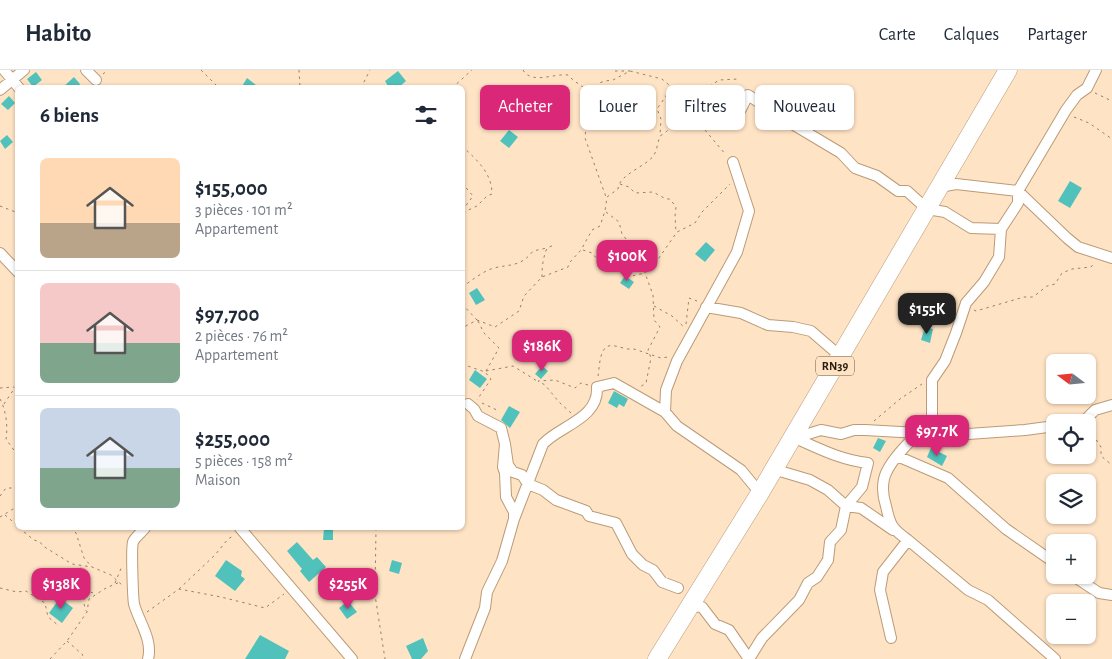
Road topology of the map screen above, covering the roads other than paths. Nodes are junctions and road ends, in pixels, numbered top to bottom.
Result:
1 (4, 70) edge
2 (24, 70) edge
3 (86, 70) edge
4 (1008, 70) edge
5 (1096, 70) edge
6 (96, 80) dead end
7 (15, 84) edge
8 (0, 90) edge
9 (745, 101) edge
10 (734, 167) road end
11 (940, 187) junction
12 (1018, 191) junction
13 (927, 209) junction
14 (1001, 229) junction
15 (0, 252) edge
16 (1112, 258) edge
17 (15, 269) edge
18 (706, 307) junction
19 (840, 356) junction
20 (468, 404) dead end
21 (1112, 405) edge
22 (665, 412) junction
23 (1091, 414) edge
24 (1046, 427) edge
25 (919, 432) junction
26 (792, 442) junction
27 (505, 444) junction
28 (897, 456) junction
29 (773, 469) junction
30 (528, 484) junction
31 (760, 493) junction
32 (846, 506) junction
33 (514, 519) junction
34 (143, 530) edge
35 (242, 530) edge
36 (894, 530) junction
37 (908, 540) junction
38 (1046, 557) edge
39 (1085, 584) edge
40 (678, 588) dead end
41 (1112, 595) edge
42 (690, 606) junction
43 (891, 638) dead end
44 (148, 659) edge
45 (352, 659) edge
46 (465, 659) edge
47 (657, 659) edge
48 (749, 659) edge
49 (1055, 659) edge

1 - 7 street
2 - 7 street
3 - 6 street
4 - 11 highway, RN39
5 - 12 street
7 - 8 street
9 - 13 street
10 - 18 street
11 - 12 street
11 - 13 highway, RN39
12 - 14 street
12 - 16 street
13 - 14 street
13 - 19 highway, RN39
14 - 25 street
15 - 17 street
18 - 19 street
18 - 22 street
19 - 26 highway, RN39
20 - 27 street
21 - 23 street
22 - 30 street
22 - 31 street
24 - 25 street
25 - 26 street
25 - 28 street
26 - 29 highway, RN39
26 - 32 street
27 - 30 street
27 - 33 street
28 - 36 street
28 - 38 street
29 - 31 highway, RN39
29 - 32 street
30 - 33 street
30 - 40 street
31 - 42 highway, RN39
32 - 36 street
32 - 48 street
33 - 46 street
34 - 44 street
35 - 45 street
36 - 37 street
37 - 43 street
37 - 49 street
39 - 41 street
42 - 47 highway, RN39
42 - 48 street

